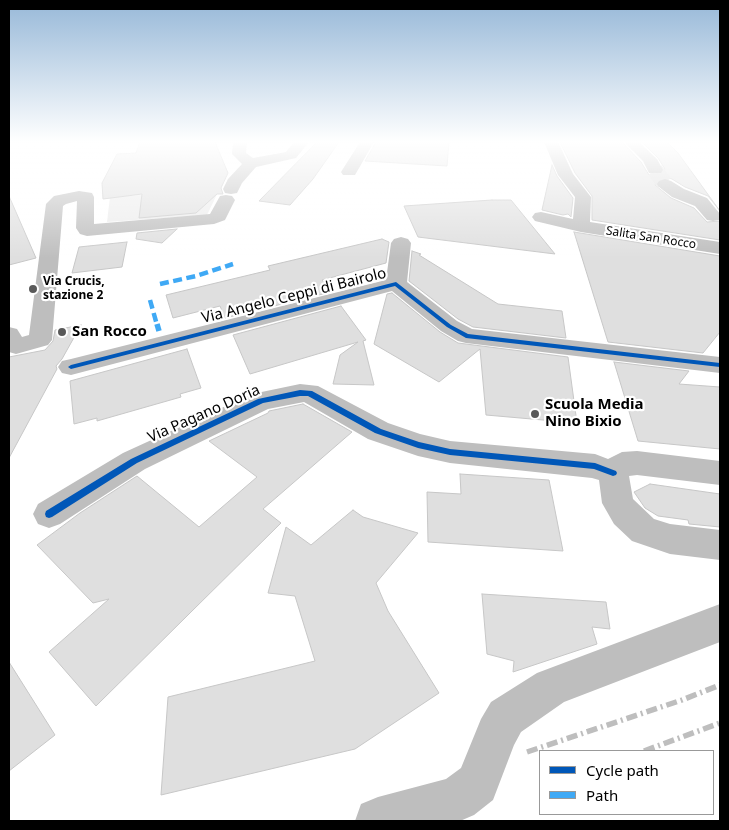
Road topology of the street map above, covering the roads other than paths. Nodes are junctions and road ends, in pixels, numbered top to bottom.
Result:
1 (235, 181) edge
2 (570, 181) edge
3 (665, 184) tunnel mouth
4 (713, 216) dead end
5 (541, 217) dead end
6 (581, 226) junction
7 (401, 243) dead end
8 (720, 248) edge
9 (396, 284) junction
10 (9, 334) edge
11 (720, 365) edge
12 (71, 368) dead end
13 (613, 472) junction
14 (720, 473) edge
15 (49, 514) dead end
16 (720, 545) edge
17 (720, 623) edge
18 (378, 821) edge

1 - 10 street
2 - 6 street
3 - 4 street
5 - 6 street, Salita San Rocco
6 - 8 street, Salita San Rocco
7 - 9 street, Via Angelo Ceppi di Bairolo
9 - 11 street, Via Angelo Ceppi di Bairolo
9 - 12 street, Via Angelo Ceppi di Bairolo
13 - 14 street
13 - 15 street, Via Pagano Doria
13 - 16 street
17 - 18 street

